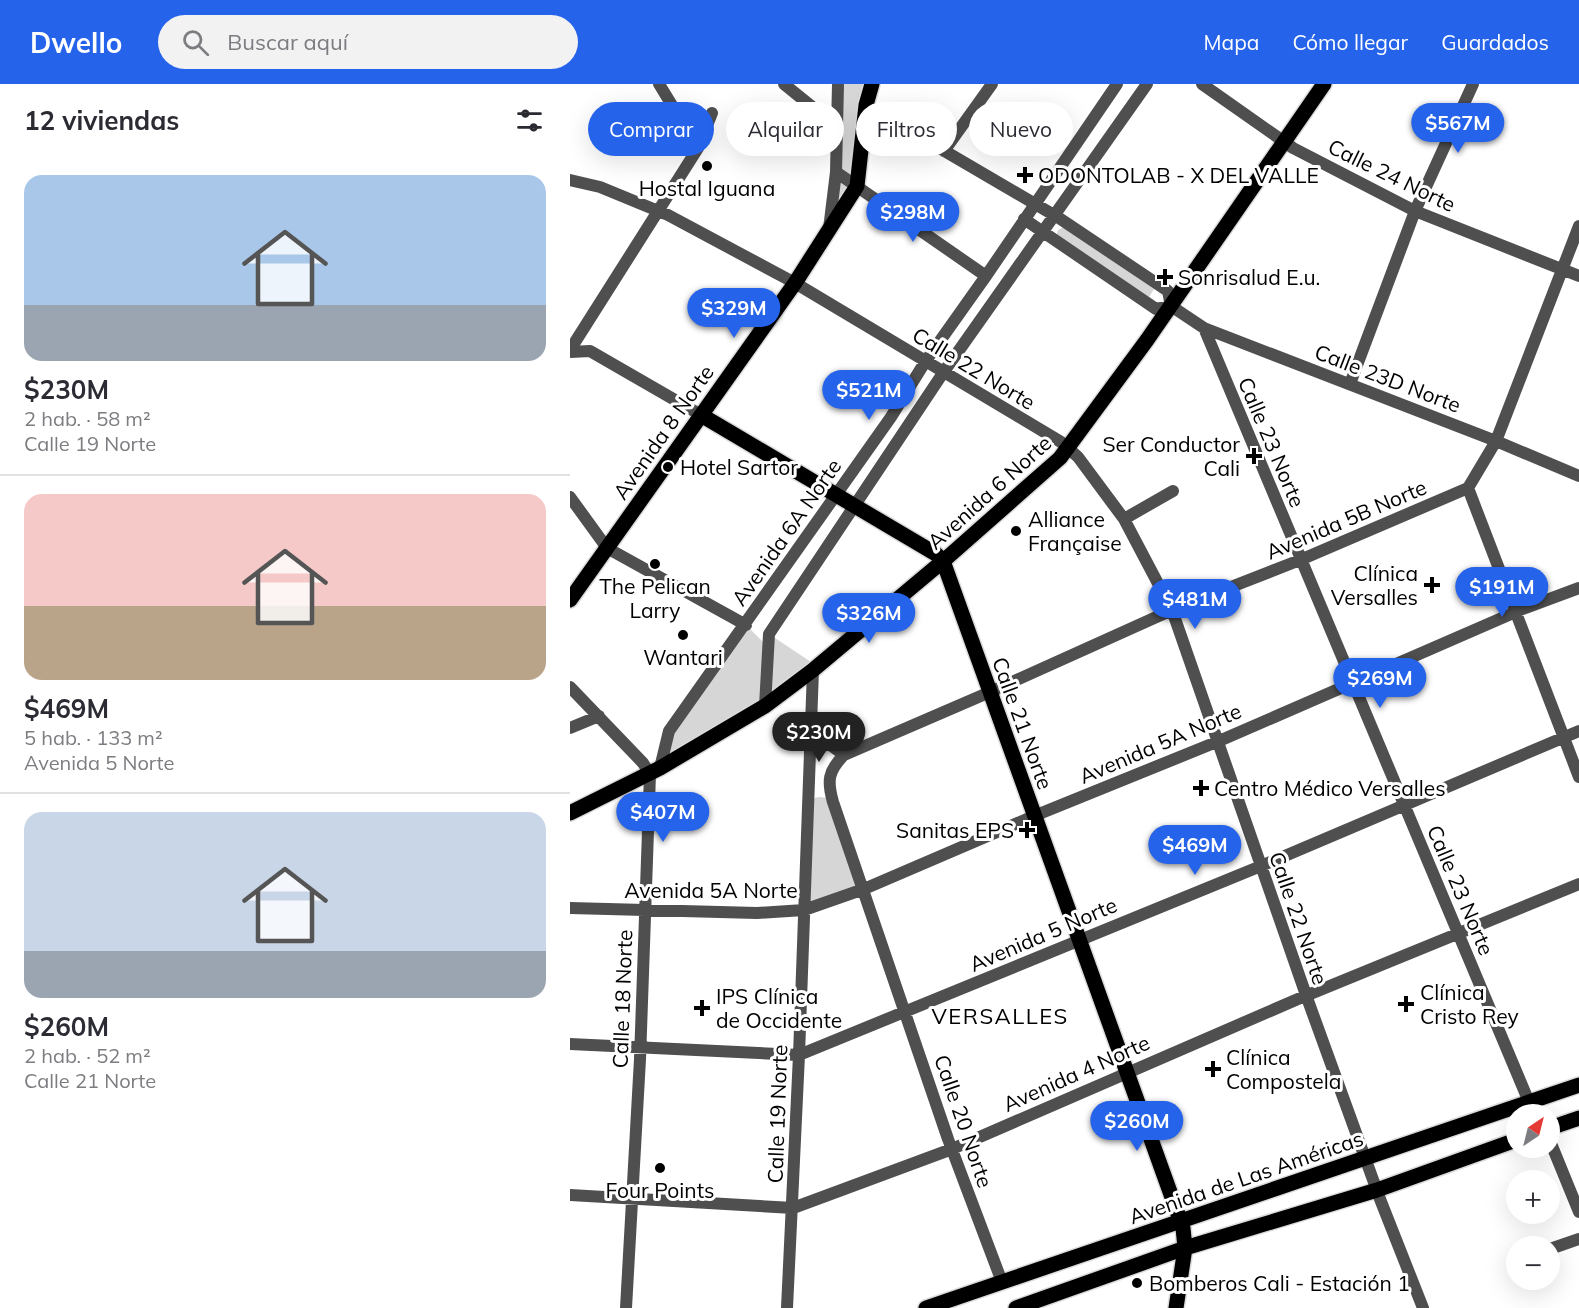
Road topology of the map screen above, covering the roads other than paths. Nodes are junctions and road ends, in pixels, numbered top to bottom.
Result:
1 (659, 84) edge
2 (784, 84) edge
3 (838, 84) edge
4 (872, 84) edge
5 (992, 84) edge
6 (1117, 84) edge
7 (1147, 84) edge
8 (1202, 84) edge
9 (1324, 84) edge
10 (1473, 84) edge
11 (670, 102) edge
12 (806, 102) edge
13 (838, 102) edge
14 (867, 102) edge
15 (957, 133) edge
16 (1284, 142) junction
17 (693, 156) edge
18 (836, 156) edge
19 (860, 156) edge
20 (952, 156) edge
21 (836, 172) junction
22 (570, 180) edge
23 (857, 186) junction
24 (1034, 204) junction
25 (658, 211) junction
26 (1415, 211) junction
27 (1054, 216) junction
28 (1024, 219) junction
29 (1579, 226) edge
30 (829, 228) junction
31 (1043, 232) junction
32 (1561, 269) junction
33 (987, 276) junction
34 (1579, 276) edge
35 (795, 283) junction
36 (1171, 306) junction
37 (1204, 328) junction
38 (570, 351) edge
39 (925, 362) junction
40 (943, 374) junction
41 (1350, 384) junction
42 (701, 415) junction
43 (1496, 441) junction
44 (1069, 448) junction
45 (1579, 476) edge
46 (1468, 488) junction
47 (1173, 491) dead end
48 (835, 494) junction
49 (570, 497) edge
50 (854, 505) junction
51 (1124, 519) junction
52 (607, 548) junction
53 (1300, 560) junction
54 (943, 561) junction
55 (1579, 588) edge
56 (570, 600) edge
57 (1172, 610) junction
58 (1515, 612) junction
59 (746, 625) junction
60 (813, 670) junction
61 (1352, 682) junction
62 (570, 687) edge
63 (990, 692) junction
64 (765, 706) junction
65 (812, 710) junction
66 (599, 716) junction
67 (570, 728) edge
68 (1579, 731) edge
69 (1563, 738) junction
70 (1219, 741) junction
71 (844, 755) junction
72 (655, 771) junction
73 (1579, 777) edge
74 (833, 802) junction
75 (1404, 805) junction
76 (570, 813) edge
77 (808, 813) junction
78 (1034, 816) junction
79 (1261, 866) junction
80 (1579, 884) edge
81 (864, 889) junction
82 (570, 908) edge
83 (804, 910) junction
84 (645, 911) junction
85 (1458, 934) junction
86 (1078, 940) junction
87 (1306, 995) junction
88 (905, 1012) junction
89 (570, 1044) edge
90 (640, 1048) junction
91 (800, 1055) junction
92 (1126, 1072) junction
93 (1579, 1085) edge
94 (1529, 1101) junction
95 (1579, 1118) edge
96 (1560, 1125) edge
97 (1506, 1144) edge
98 (952, 1149) junction
99 (1557, 1158) edge
100 (1365, 1159) junction
101 (1377, 1190) junction
102 (570, 1195) edge
103 (633, 1199) junction
104 (793, 1208) junction
105 (1579, 1212) edge
106 (1180, 1220) junction
107 (1579, 1239) edge
108 (1560, 1246) edge
109 (1185, 1248) junction
110 (1002, 1282) junction
111 (626, 1308) edge
112 (787, 1308) edge
113 (926, 1308) edge
114 (1016, 1308) edge
115 (1176, 1308) edge
116 (1423, 1308) edge

1 - 11 street
2 - 12 street
3 - 13 street, Avenida 8 Norte
4 - 14 main road, Avenida 8 Norte
5 - 15 street
6 - 24 street, Avenida 6A Norte
7 - 27 street, Avenida 6A Norte
8 - 16 street, Calle 24 Norte
9 - 16 main road, Avenida 6 Norte
10 - 26 street
16 - 26 street, Calle 24 Norte
16 - 36 main road, Avenida 6 Norte
17 - 25 street
18 - 21 street, Avenida 8 Norte
19 - 23 main road, Avenida 8 Norte
20 - 24 street
21 - 23 street
21 - 30 street, Avenida 8 Norte
22 - 25 street, Calle 22 Norte
23 - 30 main road, Avenida 8 Norte
23 - 33 street
24 - 27 street
24 - 28 street, Avenida 6A Norte
25 - 35 street, Calle 22 Norte
25 - 38 street
26 - 32 street, Calle 24 Norte
26 - 41 street
27 - 31 street, Avenida 6A Norte
27 - 36 street
28 - 31 street
28 - 33 street, Avenida 6A Norte
29 - 32 street
30 - 35 main road, Avenida 8 Norte
31 - 36 street
31 - 40 street, Avenida 6A Norte
32 - 34 street, Calle 24 Norte
32 - 43 street
33 - 39 street, Avenida 6A Norte
35 - 39 street, Calle 22 Norte
35 - 42 main road, Avenida 8 Norte
36 - 37 street, Calle 23D Norte
36 - 44 main road, Avenida 6 Norte
37 - 41 street, Calle 23D Norte
37 - 53 street, Calle 23 Norte
38 - 42 street
39 - 40 street, Calle 22 Norte
39 - 48 street, Avenida 6A Norte
40 - 44 street, Calle 22 Norte
40 - 50 street, Avenida 6A Norte
41 - 43 street, Calle 23D Norte
42 - 48 main road
42 - 52 main road, Avenida 8 Norte
43 - 45 street, Calle 23D Norte
43 - 46 street
44 - 51 street, Calle 22 Norte
44 - 54 main road, Avenida 6 Norte
46 - 53 street, Avenida 5B Norte
46 - 58 street
47 - 51 street
48 - 50 main road
48 - 59 street, Avenida 6A Norte
49 - 52 street
50 - 54 main road
50 - 64 street, Avenida 6A Norte
51 - 57 street, Calle 22 Norte
52 - 56 main road, Avenida 8 Norte
52 - 59 street
53 - 57 street, Avenida 5B Norte
53 - 61 street, Calle 23 Norte
54 - 60 main road, Avenida 6 Norte
54 - 63 main road, Calle 21 Norte
55 - 58 street, Avenida 5A Norte
57 - 63 street, Avenida 5B Norte
57 - 70 street, Calle 22 Norte
58 - 61 street, Avenida 5A Norte
58 - 69 street
59 - 72 street, Avenida 6A Norte
60 - 64 main road, Avenida 6 Norte
60 - 65 street, Calle 19 Norte
61 - 70 street, Avenida 5A Norte
61 - 75 street, Calle 23 Norte
62 - 66 street
63 - 71 street, Avenida 5B Norte
63 - 78 main road, Calle 21 Norte
64 - 72 main road, Avenida 6 Norte
65 - 71 street
65 - 77 street, Calle 19 Norte
66 - 67 street
66 - 72 street
68 - 69 street, Avenida 5 Norte
69 - 73 street
69 - 75 street, Avenida 5 Norte
70 - 78 street, Avenida 5A Norte
70 - 79 street, Calle 22 Norte
71 - 74 street, Calle 20 Norte
72 - 76 main road, Avenida 6 Norte
72 - 84 street, Calle 18 Norte
74 - 77 street
74 - 81 street, Calle 20 Norte
75 - 79 street, Avenida 5 Norte
75 - 85 street, Calle 23 Norte
77 - 83 street, Calle 19 Norte
78 - 81 street, Avenida 5A Norte
78 - 86 main road, Calle 21 Norte
79 - 86 street, Avenida 5 Norte
79 - 87 street, Calle 22 Norte
80 - 85 street, Avenida 4 Norte
81 - 83 street, Avenida 5A Norte
81 - 88 street, Calle 20 Norte
82 - 84 street, Avenida 5A Norte
83 - 84 street, Avenida 5A Norte
83 - 91 street, Calle 19 Norte
84 - 90 street, Calle 18 Norte
85 - 87 street, Avenida 4 Norte
85 - 94 street, Calle 23 Norte
86 - 88 street, Avenida 5 Norte
86 - 92 main road, Calle 21 Norte
87 - 92 street, Avenida 4 Norte
87 - 100 street, Calle 22 Norte
88 - 91 street, Avenida 5 Norte
88 - 98 street, Calle 20 Norte
89 - 90 street, Avenida 5 Norte
90 - 91 street, Avenida 5 Norte
90 - 103 street, Calle 18 Norte
91 - 104 street, Calle 19 Norte
92 - 98 street, Avenida 4 Norte
92 - 106 main road, Calle 21 Norte
93 - 94 main road, Avenida de Las Américas
94 - 100 main road, Avenida de Las Américas
95 - 96 main road
97 - 101 main road
98 - 104 street, Avenida 4 Norte
98 - 110 street, Calle 20 Norte
99 - 105 street
100 - 101 street, Calle 22 Norte
100 - 106 main road, Avenida de Las Américas
101 - 109 main road
101 - 116 street, Calle 22 Norte
102 - 103 street, Avenida 4 Norte
103 - 104 street, Avenida 4 Norte
103 - 111 street, Calle 18 Norte
104 - 112 street, Calle 19 Norte
106 - 109 main road, Calle 21 Norte
106 - 110 main road, Avenida de Las Américas
107 - 108 street
109 - 114 main road
109 - 115 main road, Calle 21 Norte
110 - 113 main road, Avenida de Las Américas

